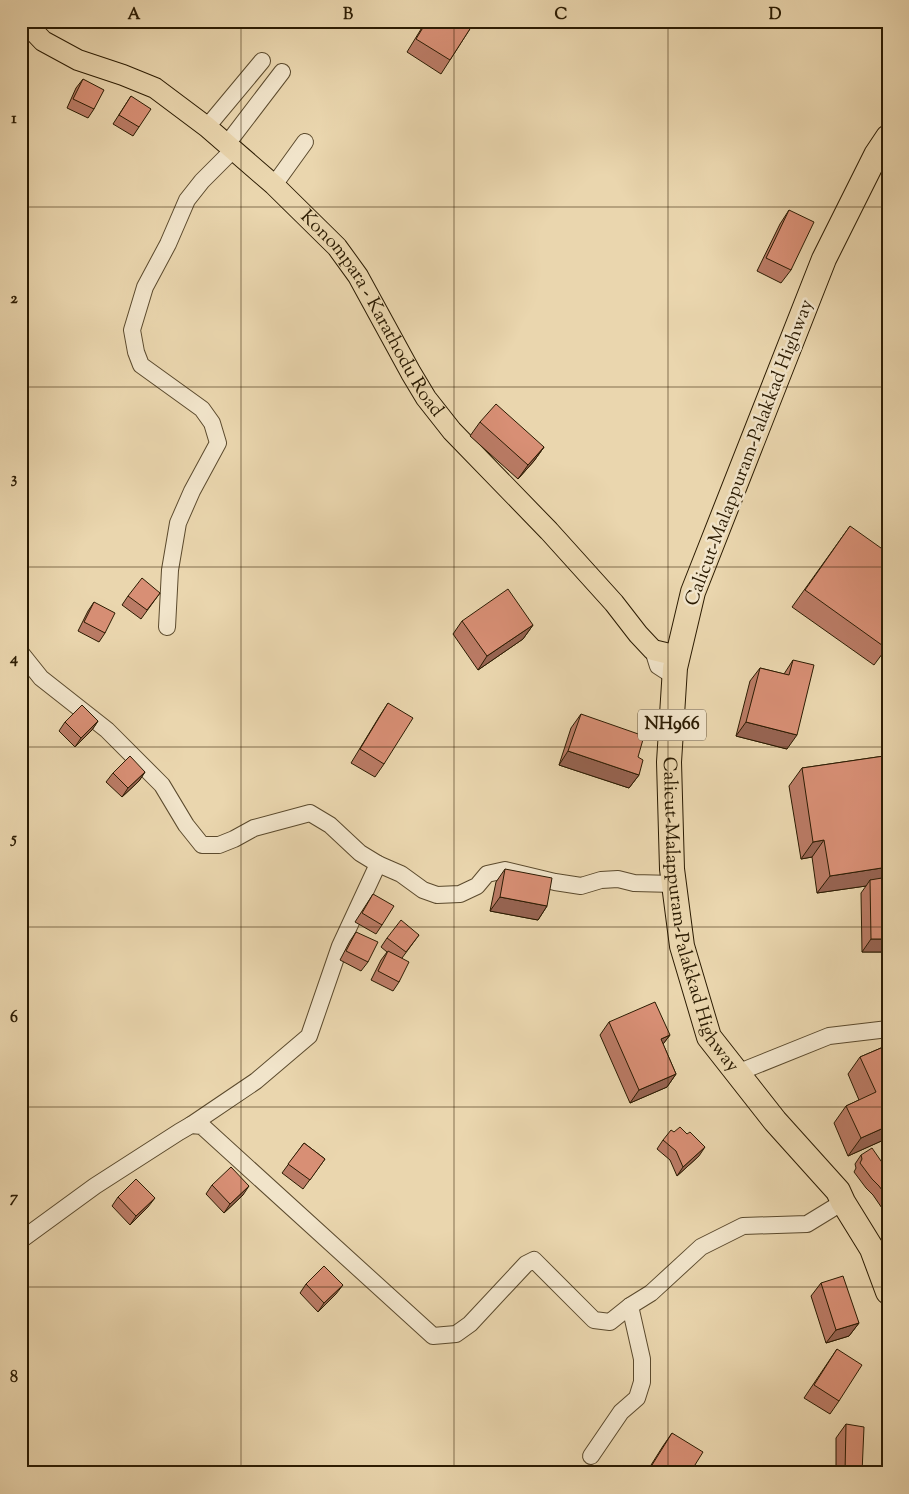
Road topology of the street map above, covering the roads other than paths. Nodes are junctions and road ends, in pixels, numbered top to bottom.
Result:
1 (24, 21) edge
2 (262, 61) dead end
3 (282, 72) dead end
4 (206, 127) junction
5 (888, 137) edge
6 (305, 142) dead end
7 (230, 147) junction
8 (274, 184) junction
9 (167, 627) dead end
10 (21, 653) edge
11 (676, 667) junction
12 (378, 864) junction
13 (674, 884) junction
14 (888, 1029) edge
15 (737, 1073) junction
16 (191, 1125) junction
17 (843, 1202) junction
18 (21, 1240) edge
19 (888, 1292) edge
20 (630, 1306) junction
21 (591, 1456) dead end

1 - 4 main road, Konompara - Karathodu Road
2 - 4 street
3 - 7 street
4 - 7 main road, Konompara - Karathodu Road
5 - 11 highway, Calicut-Malappuram-Palakkad Highway / NH966
6 - 8 street
7 - 8 main road, Konompara - Karathodu Road
7 - 9 street
8 - 11 main road, Konompara - Karathodu Road
10 - 12 street
11 - 13 highway, Calicut-Malappuram-Palakkad Highway / NH966
12 - 13 street
12 - 16 street
13 - 15 highway, Calicut-Malappuram-Palakkad Highway / NH966
14 - 15 street
15 - 17 highway, Calicut-Malappuram-Palakkad Highway / NH966
16 - 18 street
16 - 20 street
17 - 19 highway, Calicut-Malappuram-Palakkad Highway / NH966
17 - 20 street
20 - 21 street

